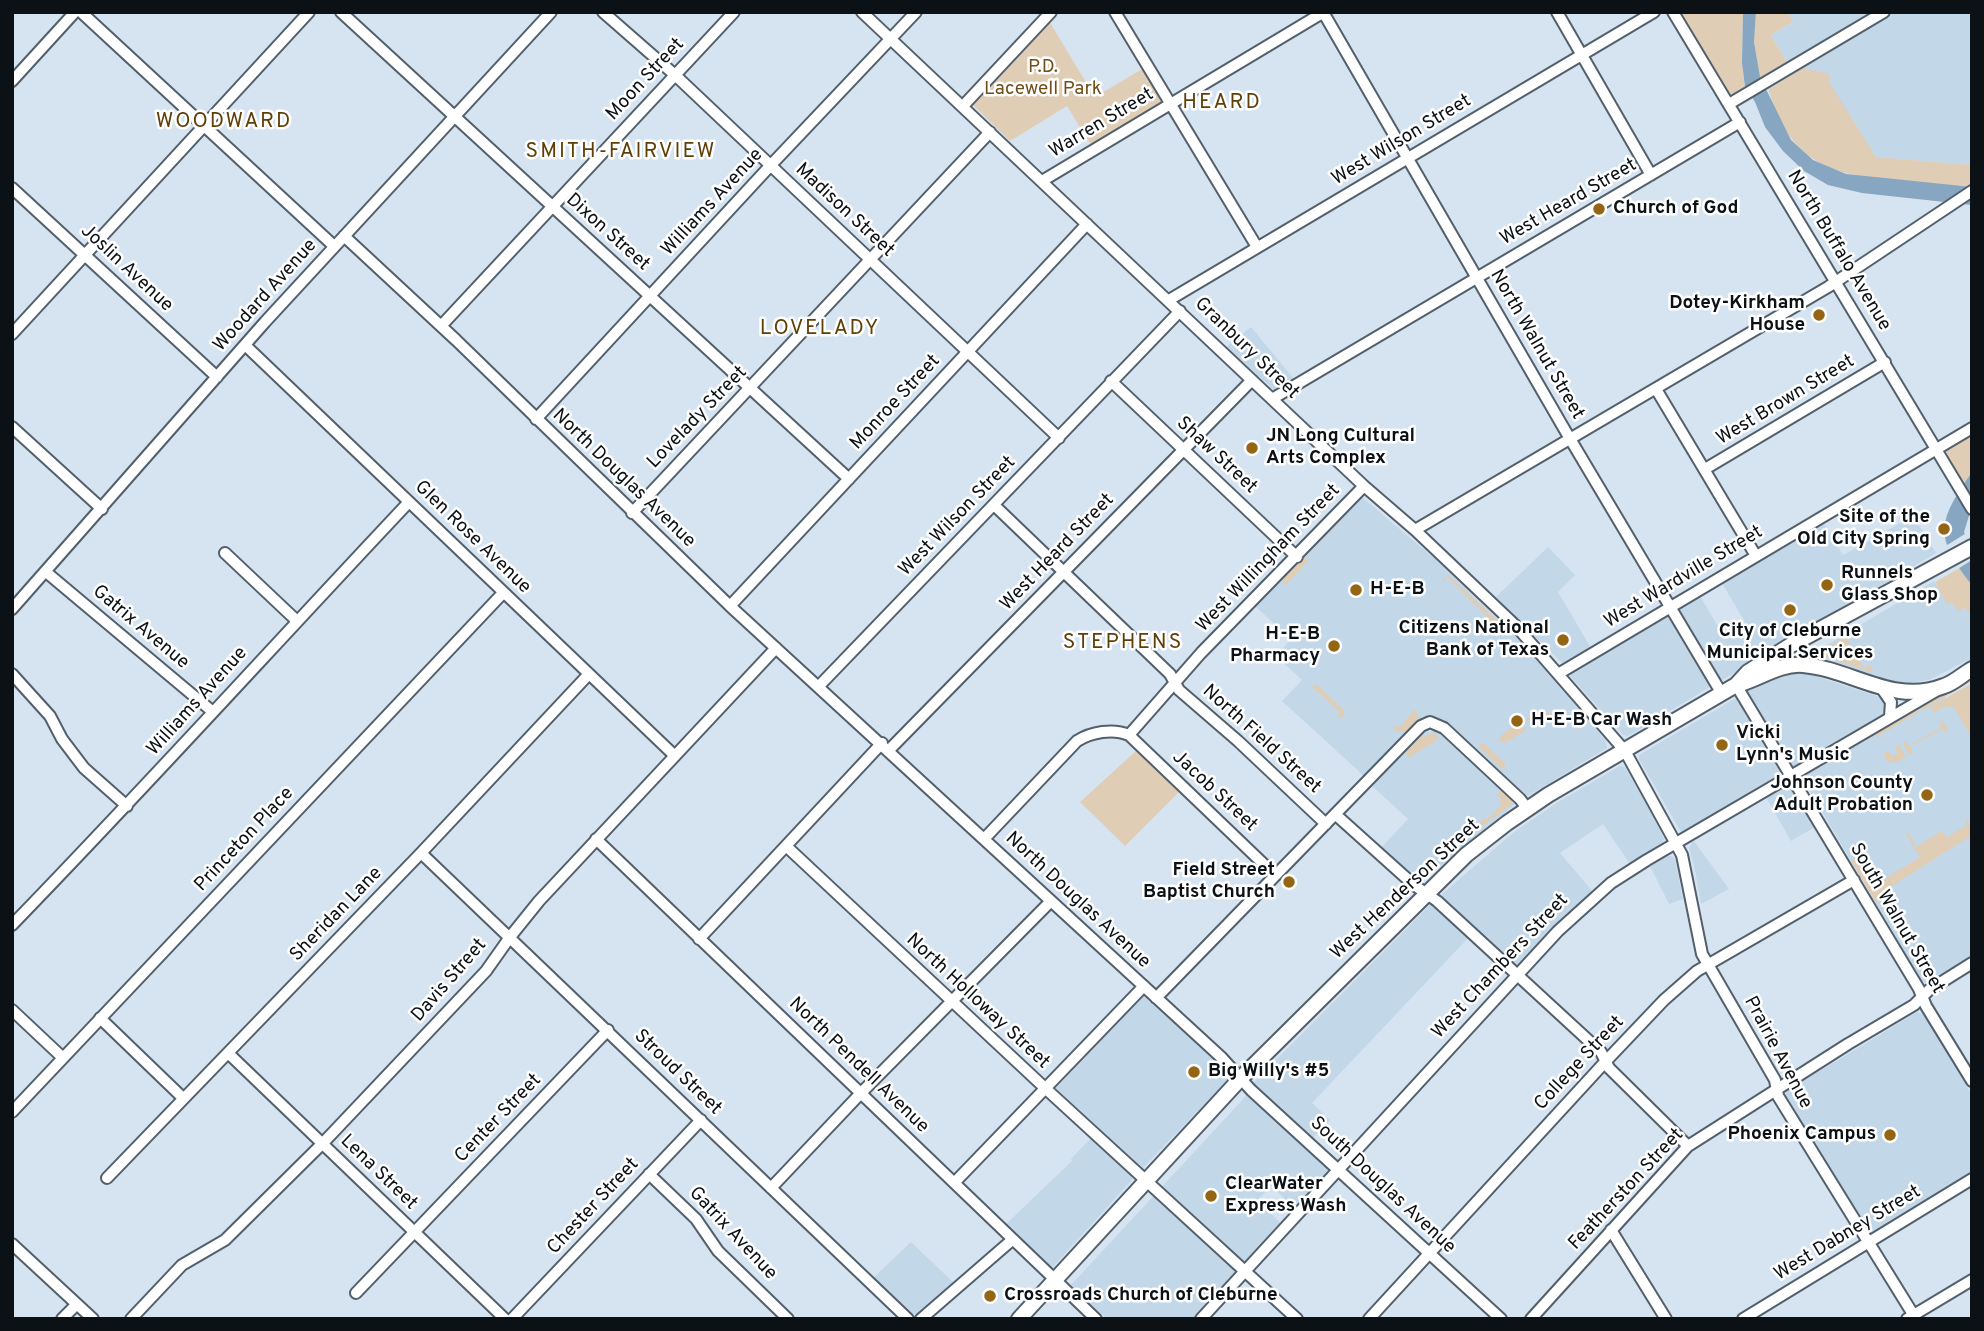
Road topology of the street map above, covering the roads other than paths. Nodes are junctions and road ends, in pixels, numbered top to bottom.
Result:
1 (75, 12) edge
2 (81, 12) edge
3 (309, 12) edge
4 (341, 12) edge
5 (551, 12) edge
6 (603, 12) edge
7 (734, 12) edge
8 (862, 12) edge
9 (916, 12) edge
10 (1051, 12) edge
11 (1115, 12) edge
12 (1323, 12) edge
13 (1557, 12) edge
14 (1654, 12) edge
15 (1674, 12) edge
16 (1884, 12) edge
17 (891, 40) junction
18 (1582, 55) junction
19 (675, 75) junction
20 (12, 81) edge
21 (1170, 104) junction
22 (1729, 104) junction
23 (963, 106) junction
24 (455, 116) junction
25 (1740, 122) junction
26 (204, 126) junction
27 (990, 132) junction
28 (1407, 158) junction
29 (770, 166) junction
30 (1651, 175) junction
31 (1042, 181) junction
32 (12, 187) edge
33 (1972, 191) edge
34 (551, 206) junction
35 (1087, 224) junction
36 (344, 236) junction
37 (334, 246) junction
38 (1257, 247) junction
39 (85, 255) junction
40 (871, 260) junction
41 (1476, 278) junction
42 (1837, 281) junction
43 (650, 296) junction
44 (1169, 300) junction
45 (1180, 311) junction
46 (441, 326) junction
47 (12, 334) edge
48 (245, 345) junction
49 (968, 351) junction
50 (1885, 362) junction
51 (217, 377) junction
52 (1252, 380) junction
53 (1111, 381) junction
54 (751, 389) junction
55 (1656, 389) junction
56 (1272, 399) junction
57 (536, 419) junction
58 (12, 427) edge
59 (1972, 428) edge
60 (1059, 438) junction
61 (1570, 439) junction
62 (1183, 449) junction
63 (1937, 449) junction
64 (1705, 469) junction
65 (849, 479) junction
66 (1364, 486) junction
67 (410, 502) junction
68 (994, 505) junction
69 (1971, 508) edge
70 (102, 509) junction
71 (632, 513) junction
72 (1415, 530) junction
73 (1972, 547) edge
74 (225, 553) dead end
75 (1756, 556) junction
76 (1297, 557) junction
77 (46, 572) junction
78 (1064, 573) junction
79 (503, 593) junction
80 (730, 606) junction
81 (1670, 607) junction
82 (12, 609) edge
83 (297, 621) junction
84 (776, 648) junction
85 (1972, 669) edge
86 (12, 674) edge
87 (589, 674) junction
88 (1558, 674) junction
89 (1176, 682) junction
90 (1736, 685) junction
91 (819, 686) junction
92 (1945, 686) junction
93 (1882, 689) junction
94 (1721, 694) junction
95 (212, 712) junction
96 (1890, 716) junction
97 (1129, 735) junction
98 (885, 747) junction
99 (1625, 751) junction
100 (675, 756) junction
101 (1790, 775) junction
102 (127, 806) junction
103 (1527, 808) junction
104 (1335, 814) junction
105 (1326, 824) junction
106 (596, 839) junction
107 (984, 839) junction
108 (1676, 843) junction
109 (786, 846) junction
110 (421, 853) junction
111 (1275, 875) junction
112 (1854, 880) junction
113 (1426, 893) junction
114 (1051, 901) junction
115 (12, 925) edge
116 (510, 937) junction
117 (699, 939) junction
118 (1972, 963) edge
119 (1708, 965) junction
120 (1518, 975) junction
121 (1144, 986) junction
122 (1923, 997) junction
123 (1156, 998) junction
124 (951, 1002) junction
125 (12, 1010) edge
126 (100, 1018) junction
127 (608, 1031) junction
128 (228, 1052) junction
129 (62, 1057) junction
130 (1606, 1061) junction
131 (1241, 1078) junction
132 (1972, 1081) edge
133 (1045, 1088) junction
134 (1777, 1088) junction
135 (861, 1093) junction
136 (183, 1098) junction
137 (12, 1111) edge
138 (701, 1120) junction
139 (323, 1143) junction
140 (1688, 1146) junction
141 (1339, 1170) junction
142 (649, 1174) junction
143 (107, 1178) dead end
144 (1972, 1179) edge
145 (1147, 1181) junction
146 (955, 1182) junction
147 (771, 1188) junction
148 (1611, 1230) junction
149 (415, 1232) junction
150 (1012, 1240) junction
151 (1868, 1242) junction
152 (12, 1244) edge
153 (1429, 1253) junction
154 (1245, 1272) junction
155 (1055, 1280) junction
156 (1972, 1280) edge
157 (356, 1293) dead end
158 (76, 1304) junction
159 (927, 1317) edge
160 (1913, 1317) edge
161 (62, 1319) edge
162 (93, 1319) edge
163 (131, 1319) edge
164 (505, 1319) edge
165 (512, 1319) edge
166 (788, 1319) edge
167 (908, 1319) edge
168 (1019, 1319) edge
169 (1096, 1319) edge
170 (1201, 1319) edge
171 (1297, 1319) edge
172 (1369, 1319) edge
173 (1501, 1319) edge
174 (1531, 1319) edge
175 (1666, 1319) edge
176 (1743, 1319) edge

1 - 20 street
2 - 26 street
3 - 26 street
4 - 24 street, Dixon Street
5 - 24 street, Woodard Avenue
6 - 19 street, Madison Street
7 - 19 street, Moon Street
8 - 17 street, Granbury Street
9 - 17 street, Williams Avenue
10 - 23 street
11 - 21 street
12 - 21 street, Warren Street
12 - 28 street, North Walnut Street
13 - 18 street
14 - 18 street, West Wilson Street
15 - 22 street, North Buffalo Avenue
16 - 22 street
17 - 23 street, Granbury Street
17 - 29 street, Williams Avenue
18 - 28 street, West Wilson Street
18 - 30 street
19 - 29 street, Madison Street
19 - 34 street, Moon Street
21 - 31 street, Warren Street
21 - 38 street
22 - 25 street, North Buffalo Avenue
23 - 27 street, Granbury Street
24 - 34 street, Dixon Street
24 - 36 street, Woodard Avenue
25 - 30 street, West Heard Street
25 - 42 street, North Buffalo Avenue
26 - 37 street
26 - 39 street
27 - 31 street, Granbury Street
27 - 40 street, Lovelady Street
28 - 38 street, West Wilson Street
28 - 41 street, North Walnut Street
29 - 40 street, Madison Street
29 - 43 street, Williams Avenue
30 - 41 street, West Heard Street
31 - 35 street, Granbury Street
32 - 39 street, Joslin Avenue
33 - 42 street
34 - 43 street, Dixon Street
34 - 46 street, Moon Street
35 - 44 street, Granbury Street
35 - 49 street, Monroe Street
36 - 37 street, Woodard Avenue
36 - 46 street, North Douglas Avenue
37 - 48 street, Woodard Avenue
38 - 44 street, West Wilson Street
39 - 47 street
39 - 51 street, Joslin Avenue
40 - 49 street, Madison Street
40 - 54 street, Lovelady Street
41 - 56 street, West Heard Street
41 - 61 street, North Walnut Street
42 - 50 street, North Buffalo Avenue
42 - 55 street
43 - 54 street, Dixon Street
43 - 57 street, Williams Avenue
44 - 45 street, Granbury Street
45 - 52 street, Granbury Street
45 - 53 street, West Wilson Street
46 - 57 street, North Douglas Avenue
48 - 51 street, Woodard Avenue
48 - 67 street, Glen Rose Avenue
49 - 60 street, Madison Street
49 - 65 street, Monroe Street
50 - 63 street, North Buffalo Avenue
50 - 64 street, West Brown Street
51 - 70 street, Woodard Avenue
52 - 56 street, Granbury Street
52 - 62 street, West Heard Street
53 - 60 street, West Wilson Street
53 - 62 street, Shaw Street
54 - 65 street, Dixon Street
54 - 71 street, Lovelady Street
55 - 61 street
55 - 64 street
56 - 66 street, Granbury Street
57 - 71 street, North Douglas Avenue
58 - 70 street
59 - 63 street, West Wardville Street
60 - 68 street, West Wilson Street
61 - 72 street
61 - 81 street, North Walnut Street
62 - 76 street, Shaw Street
62 - 78 street, West Heard Street
63 - 69 street, North Buffalo Avenue
63 - 75 street, West Wardville Street
64 - 75 street
65 - 80 street, Monroe Street
66 - 72 street, Granbury Street
66 - 76 street, West Willingham Street
67 - 79 street, Glen Rose Avenue
67 - 83 street, Williams Avenue
68 - 78 street, North Field Street
68 - 91 street, West Wilson Street
70 - 77 street, Woodard Avenue
71 - 80 street, North Douglas Avenue
72 - 88 street, Granbury Street
73 - 90 main road, West Henderson Street
74 - 83 street
75 - 81 street, West Wardville Street
76 - 89 street, West Willingham Street
77 - 82 street, Woodard Avenue
77 - 95 street, Gatrix Avenue
78 - 89 street, North Field Street
78 - 98 street, West Heard Street
79 - 87 street, Glen Rose Avenue
79 - 126 street, Princeton Place
80 - 84 street, North Douglas Avenue
81 - 88 street, West Wardville Street
81 - 94 street, North Walnut Street
83 - 95 street, Williams Avenue
84 - 91 street, North Douglas Avenue
84 - 100 street, Davis Street
85 - 92 main road, West Chambers Street
86 - 102 street
87 - 100 street, Glen Rose Avenue
87 - 110 street, Sheridan Lane
88 - 99 street, Granbury Street
89 - 97 street, West Willingham Street
89 - 105 street, North Field Street
90 - 93 main road, West Chambers Street
90 - 94 main road, West Henderson Street
90 - 101 street
91 - 98 street, North Douglas Avenue
92 - 93 main road, West Chambers Street
92 - 96 street, West Chambers Street
93 - 96 street
94 - 99 main road, West Henderson Street
95 - 102 street, Williams Avenue
96 - 101 street, West Chambers Street
97 - 107 street
97 - 111 street, Jacob Street
98 - 107 street, North Douglas Avenue
98 - 109 street, West Heard Street
99 - 103 main road, West Henderson Street
99 - 108 street, Prairie Avenue
100 - 106 street, Davis Street
101 - 108 street, West Chambers Street
101 - 112 street, South Walnut Street
102 - 115 street, Williams Avenue
103 - 104 street
103 - 113 main road, West Henderson Street
104 - 105 street
104 - 113 street
105 - 111 street
106 - 116 street, Davis Street
106 - 117 street, North Pendell Avenue
107 - 114 street, North Douglas Avenue
108 - 119 street, Prairie Avenue
108 - 120 street, West Chambers Street
109 - 117 street, West Heard Street
109 - 124 street, North Holloway Street
110 - 116 street, Stroud Street
110 - 128 street, Sheridan Lane
111 - 123 street
112 - 119 street, College Street
112 - 122 street, South Walnut Street
113 - 120 street
113 - 131 main road, West Henderson Street
114 - 121 street, North Douglas Avenue
114 - 124 street
116 - 127 street, Stroud Street
116 - 139 street, Davis Street
117 - 135 street, North Pendell Avenue
118 - 122 street, Featherston Street
119 - 130 street, College Street
119 - 134 street, Prairie Avenue
120 - 130 street
120 - 141 street, West Chambers Street
121 - 123 street, North Douglas Avenue
121 - 133 street
122 - 132 street, South Walnut Street
122 - 134 street, Featherston Street
123 - 131 street, North Douglas Avenue
124 - 133 street, North Holloway Street
124 - 135 street
125 - 129 street
126 - 129 street, Princeton Place
126 - 136 street
127 - 138 street, Stroud Street
127 - 149 street, Center Street
128 - 136 street, Sheridan Lane
128 - 139 street, Lena Street
129 - 137 street, Princeton Place
130 - 140 street
130 - 153 street, College Street
131 - 141 street, South Douglas Avenue
131 - 145 main road, West Henderson Street
133 - 145 street, North Holloway Street
133 - 146 street
134 - 140 street, Featherston Street
134 - 151 street, Prairie Avenue
135 - 146 street, North Pendell Avenue
135 - 147 street
136 - 143 street, Sheridan Lane
138 - 142 street, Chester Street
138 - 147 street, Stroud Street
139 - 149 street, Lena Street
139 - 163 street, Davis Street
140 - 148 street, Featherston Street
141 - 153 street, South Douglas Avenue
141 - 154 street, West Chambers Street
142 - 165 street, Chester Street
142 - 166 street, Gatrix Avenue
144 - 151 street, West Dabney Street
145 - 154 street, North Holloway Street
145 - 155 main road, West Henderson Street
146 - 150 street, North Pendell Avenue
147 - 167 street, Stroud Street
148 - 174 street, Featherston Street
148 - 175 street
149 - 157 street, Center Street
149 - 164 street, Lena Street
150 - 155 street, North Pendell Avenue
150 - 159 street
151 - 160 street, Prairie Avenue
151 - 176 street, West Dabney Street
152 - 158 street
153 - 172 street, College Street
153 - 173 street, South Douglas Avenue
154 - 170 street, West Chambers Street
154 - 171 street, North Holloway Street
155 - 168 main road, West Henderson Street
155 - 169 street, North Pendell Avenue
156 - 160 street
158 - 161 street
158 - 162 street

